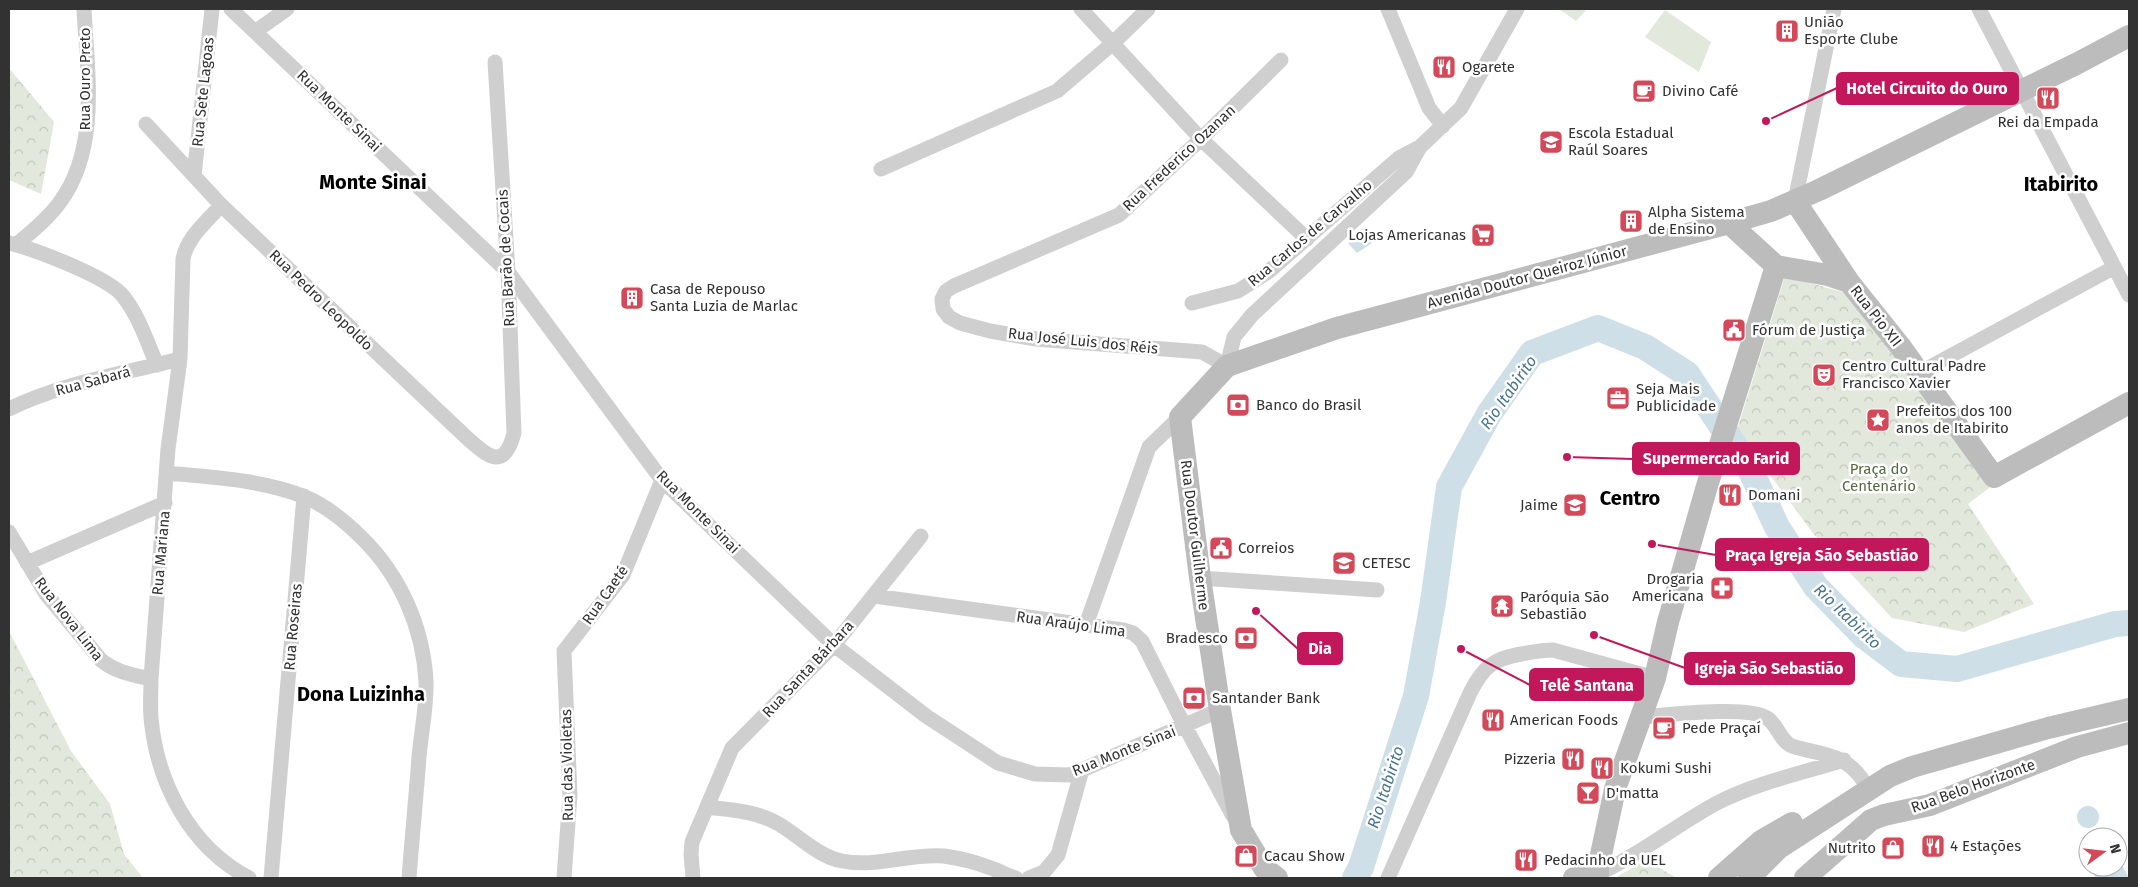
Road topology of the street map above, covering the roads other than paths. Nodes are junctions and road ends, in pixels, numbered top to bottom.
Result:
1 (84, 9) edge
2 (212, 9) edge
3 (231, 9) edge
4 (287, 9) edge
5 (1081, 9) edge
6 (1148, 9) edge
7 (1388, 9) edge
8 (1517, 9) edge
9 (1834, 9) edge
10 (1980, 9) edge
11 (256, 31) junction
12 (2129, 36) edge
13 (1113, 43) junction
14 (1281, 60) dead end
15 (495, 62) dead end
16 (2023, 90) junction
17 (146, 124) dead end
18 (1443, 126) junction
19 (1201, 139) junction
20 (1420, 147) junction
21 (881, 169) dead end
22 (194, 176) junction
23 (1795, 201) junction
24 (221, 205) junction
25 (1730, 224) junction
26 (1307, 239) junction
27 (12, 244) edge
28 (1776, 266) junction
29 (2113, 268) junction
30 (508, 272) junction
31 (1849, 282) junction
32 (2129, 295) edge
33 (1192, 303) dead end
34 (943, 309) joint
35 (180, 359) junction
36 (157, 365) junction
37 (1227, 366) junction
38 (1919, 373) junction
39 (2129, 402) edge
40 (9, 409) edge
41 (1180, 417) junction
42 (506, 452) joint
43 (167, 473) junction
44 (662, 480) junction
45 (304, 496) junction
46 (165, 504) junction
47 (9, 532) edge
48 (921, 536) dead end
49 (28, 563) junction
50 (1200, 578) junction
51 (1378, 590) dead end
52 (874, 596) junction
53 (1086, 625) junction
54 (834, 645) junction
55 (564, 651) joint
56 (1655, 678) junction
57 (151, 679) junction
58 (2129, 709) edge
59 (1220, 710) junction
60 (2129, 715) edge
61 (1642, 717) junction
62 (1184, 726) junction
63 (2129, 733) edge
64 (2077, 746) junction
65 (1844, 760) junction
66 (1082, 770) junction
67 (1865, 784) junction
68 (707, 807) junction
69 (1884, 815) junction
70 (1241, 830) junction
71 (1267, 875) edge
72 (1597, 876) edge
73 (249, 878) edge
74 (271, 878) edge
75 (409, 878) edge
76 (564, 878) edge
77 (693, 878) edge
78 (1016, 878) edge
79 (1029, 878) edge
80 (1388, 878) edge
81 (1574, 878) edge
82 (1719, 878) edge
83 (1749, 878) edge
84 (1805, 878) edge

1 - 27 street, Rua Ouro Preto
2 - 22 street, Rua Sete Lagoas
3 - 11 street, Rua Monte Sinai
4 - 11 street
5 - 13 street
6 - 13 street
7 - 18 street
8 - 18 street
9 - 23 street
10 - 16 street
11 - 30 street, Rua Monte Sinai
12 - 16 main road, Avenida Doutor Queiroz Júnior
13 - 19 street
13 - 21 street
14 - 19 street, Rua Frederico Ozanan
15 - 30 street, Rua Barão de Cocais
16 - 23 main road, Avenida Doutor Queiroz Júnior
16 - 29 street
17 - 22 street, Rua Pedro Leopoldo
18 - 20 street
19 - 26 street
19 - 34 street, Rua Frederico Ozanan
20 - 26 street, Rua Carlos de Carvalho
20 - 37 street
22 - 24 street, Rua Pedro Leopoldo
23 - 25 main road, Avenida Doutor Queiroz Júnior
23 - 31 main road, Rua Pio XII
24 - 35 street, Rua Mariana
24 - 42 street, Rua Pedro Leopoldo
25 - 28 main road
25 - 37 main road, Avenida Doutor Queiroz Júnior
26 - 33 street, Rua Carlos de Carvalho
27 - 36 street
28 - 31 main road
28 - 56 main road
29 - 32 street
29 - 38 street
30 - 42 street, Rua Barão de Cocais
30 - 44 street, Rua Monte Sinai
31 - 38 main road, Rua Pio XII
34 - 37 street, Rua José Luis dos Réis
35 - 36 street, Rua Sabará
35 - 43 street, Rua Mariana
36 - 40 street, Rua Sabará
37 - 41 main road, Avenida Doutor Queiroz Júnior
38 - 39 main road, Rua Pio XII
41 - 50 main road, Rua Doutor Guilherme
41 - 53 street
43 - 45 street
43 - 46 street, Rua Mariana
44 - 54 street, Rua Monte Sinai
44 - 55 street, Rua Caeté
45 - 74 street, Rua Roseiras
45 - 75 street
46 - 49 street
46 - 57 street, Rua Mariana
47 - 49 street, Rua Nova Lima
48 - 52 street, Rua Santa Bárbara
49 - 57 street, Rua Nova Lima
50 - 51 street
50 - 59 main road, Rua Doutor Guilherme
52 - 53 street, Rua Araújo Lima
52 - 54 street, Rua Santa Bárbara
53 - 62 street, Rua Araújo Lima
54 - 66 street, Rua Monte Sinai
54 - 68 street, Rua Santa Bárbara
55 - 76 street, Rua das Violetas
56 - 61 main road
56 - 80 street
57 - 73 street, Rua Mariana
58 - 67 main road, Rua Belo Horizonte
59 - 62 street, Rua Monte Sinai
59 - 70 main road, Rua Doutor Guilherme
60 - 64 main road
61 - 65 street
61 - 72 main road
62 - 66 street, Rua Monte Sinai
62 - 70 street, Rua Araújo Lima
63 - 64 main road, Rua Belo Horizonte
64 - 69 main road, Rua Belo Horizonte
65 - 67 street
65 - 72 street
66 - 79 street
67 - 69 main road
67 - 82 main road
67 - 83 main road
68 - 77 street, Rua Santa Bárbara
68 - 78 street
69 - 84 main road, Rua Belo Horizonte
70 - 71 main road, Rua Araújo Lima
72 - 81 main road

